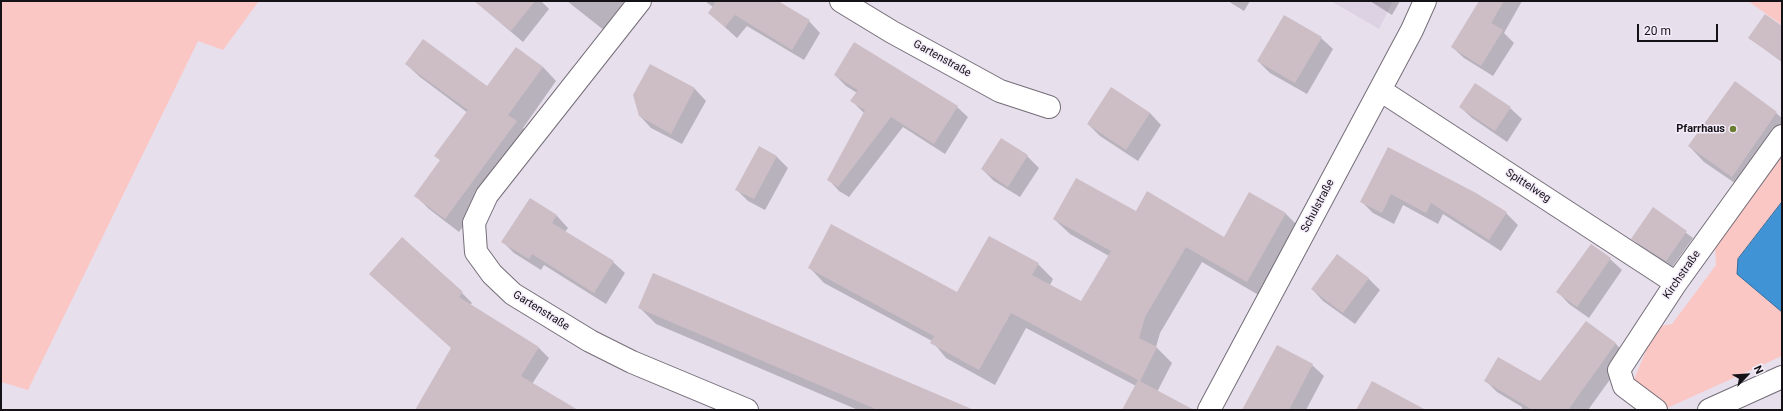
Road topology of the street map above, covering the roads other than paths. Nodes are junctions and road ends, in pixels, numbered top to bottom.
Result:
1 (640, 1) edge
2 (841, 1) edge
3 (1425, 1) edge
4 (1380, 90) junction
5 (1049, 107) dead end
6 (1782, 136) edge
7 (1676, 283) junction
8 (1782, 377) edge
9 (747, 410) edge
10 (1210, 410) edge
11 (1656, 410) edge
12 (1710, 410) edge

1 - 9 street, Gartenstraße
2 - 5 street, Gartenstraße
3 - 4 street, Schulstraße
4 - 7 street, Spittelweg
4 - 10 street, Schulstraße
6 - 7 street, Kirchstraße
7 - 11 street, Kirchstraße
8 - 12 street

